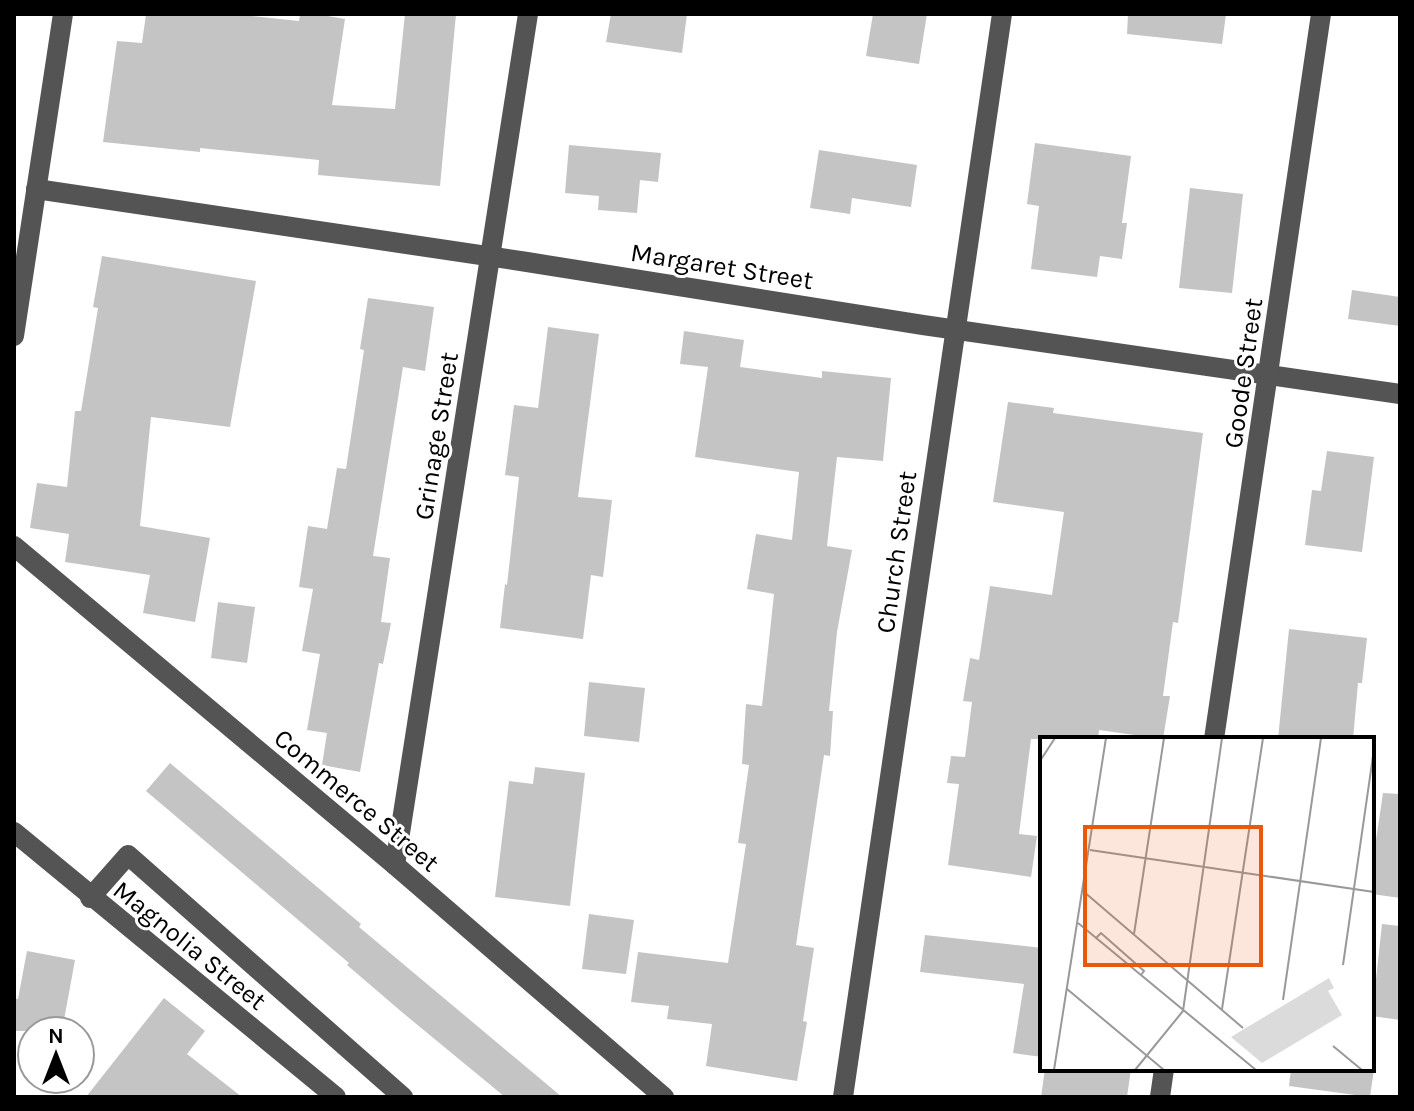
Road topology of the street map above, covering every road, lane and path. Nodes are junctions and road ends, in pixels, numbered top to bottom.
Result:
1 (63, 14) edge
2 (528, 14) edge
3 (1002, 14) edge
4 (1321, 14) edge
5 (36, 189) junction
6 (492, 257) junction
7 (955, 330) junction
8 (14, 336) edge
9 (1269, 375) junction
10 (1400, 394) edge
11 (14, 546) edge
12 (1214, 737) edge
13 (14, 832) edge
14 (395, 865) junction
15 (90, 898) junction
16 (1164, 1071) edge
17 (336, 1097) edge
18 (403, 1097) edge
19 (664, 1097) edge
20 (843, 1097) edge
21 (1160, 1097) edge

1 - 5 street
2 - 6 street, Grinage Street
3 - 7 street, Church Street
4 - 9 street, Goode Street
5 - 6 street, Margaret Street
5 - 8 street
6 - 7 street, Margaret Street
6 - 14 street, Grinage Street
7 - 9 street, Margaret Street
7 - 20 street, Church Street
9 - 10 street, Margaret Street
9 - 12 street, Goode Street
11 - 14 street, Commerce Street
13 - 15 street, Magnolia Street
14 - 19 street, Commerce Street
15 - 17 street, Magnolia Street
15 - 18 street
16 - 21 street

